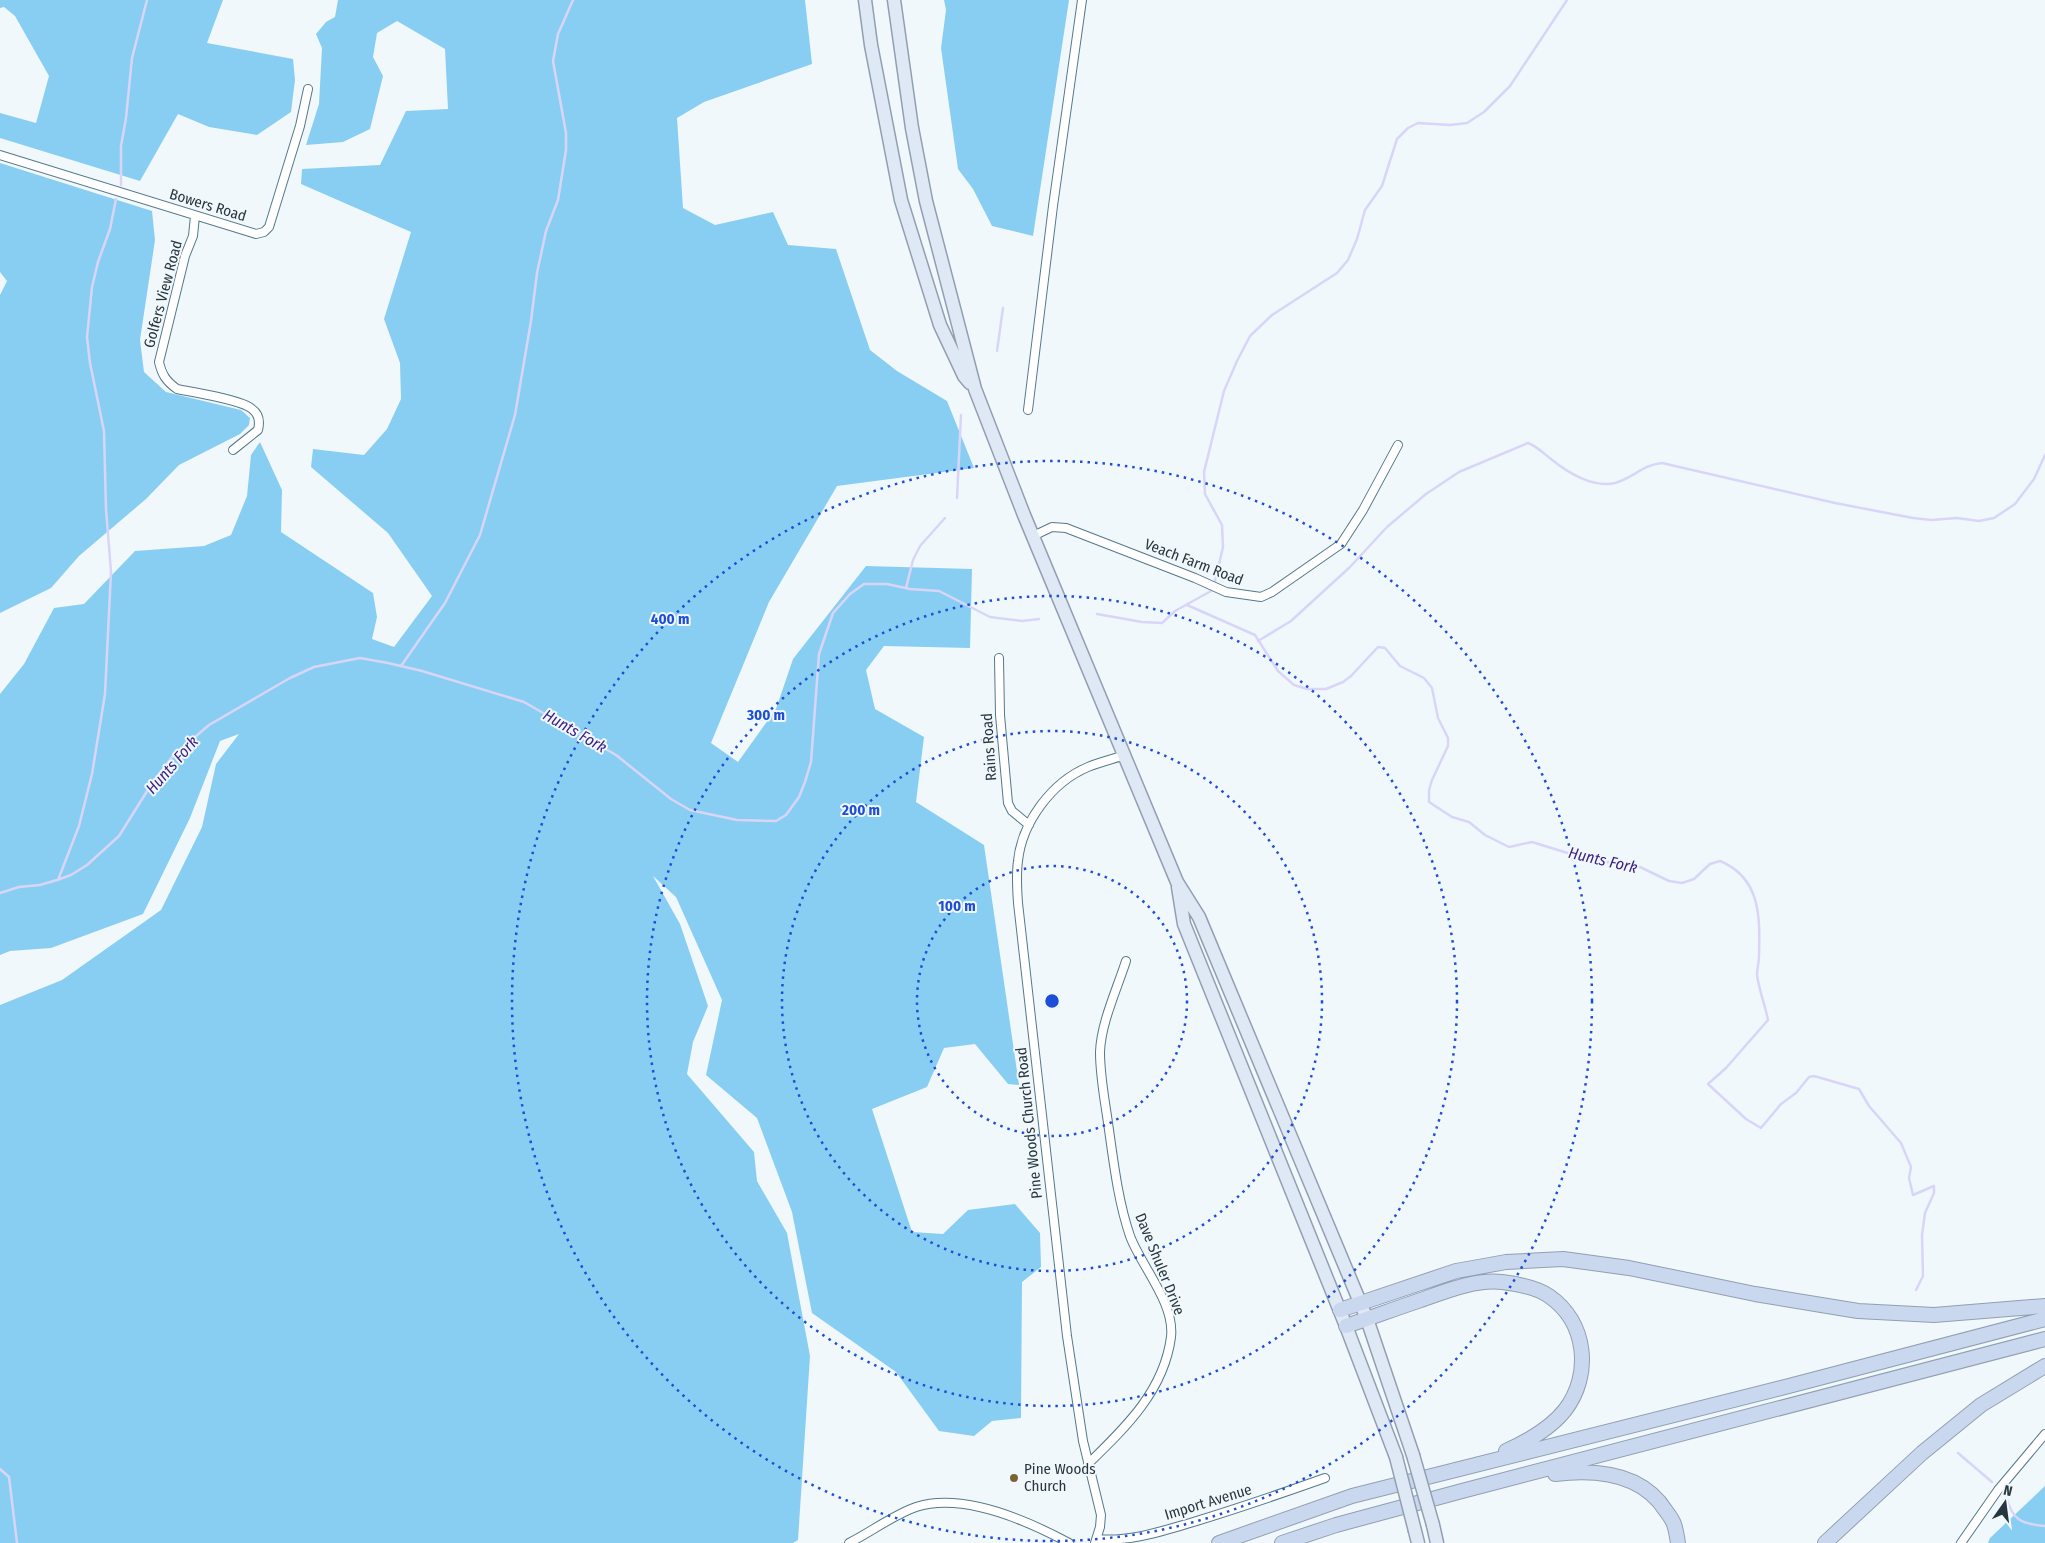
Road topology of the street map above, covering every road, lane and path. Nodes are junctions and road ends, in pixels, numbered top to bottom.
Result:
1 (865, 0) edge
2 (894, 0) edge
3 (1082, 0) edge
4 (308, 89) dead end
5 (0, 155) edge
6 (195, 216) junction
7 (975, 389) junction
8 (1028, 410) dead end
9 (1398, 445) dead end
10 (232, 450) dead end
11 (1033, 536) junction
12 (999, 658) dead end
13 (1125, 755) junction
14 (1029, 825) junction
15 (1177, 882) junction
16 (1126, 961) dead end
17 (1360, 1304) junction
18 (2045, 1306) edge
19 (1340, 1310) junction
20 (1367, 1319) junction
21 (2045, 1319) edge
22 (1346, 1326) junction
23 (2045, 1339) edge
24 (2045, 1366) edge
25 (2045, 1434) edge
26 (1088, 1464) junction
27 (1469, 1466) junction
28 (1325, 1478) dead end
29 (1507, 1479) junction
30 (1416, 1537) edge
31 (1096, 1541) edge
32 (849, 1543) edge
33 (1069, 1543) edge
34 (1219, 1543) edge
35 (1282, 1543) edge
36 (1437, 1543) edge
37 (1678, 1543) edge
38 (1825, 1543) edge
39 (1961, 1543) edge

1 - 7 main road
2 - 7 main road
3 - 8 street
4 - 6 street, Bowers Road
5 - 6 street, Bowers Road
6 - 10 street, Golfers View Road
7 - 11 main road
9 - 11 street, Veach Farm Road
11 - 13 main road
12 - 14 street, Rains Road
13 - 14 street, Pine Woods Church Road
13 - 15 main road
14 - 26 street, Pine Woods Church Road
15 - 17 main road
15 - 19 main road
16 - 26 street, Dave Shuler Drive
17 - 18 highway
17 - 19 highway
17 - 20 main road
19 - 22 main road
20 - 22 highway
20 - 27 highway
20 - 36 main road, bridge
21 - 27 highway
22 - 30 main road, bridge
23 - 29 highway
24 - 38 highway
25 - 39 street
26 - 31 street, Pine Woods Church Road
27 - 34 highway
28 - 31 street, Import Avenue
29 - 35 highway
29 - 37 highway
32 - 33 street

